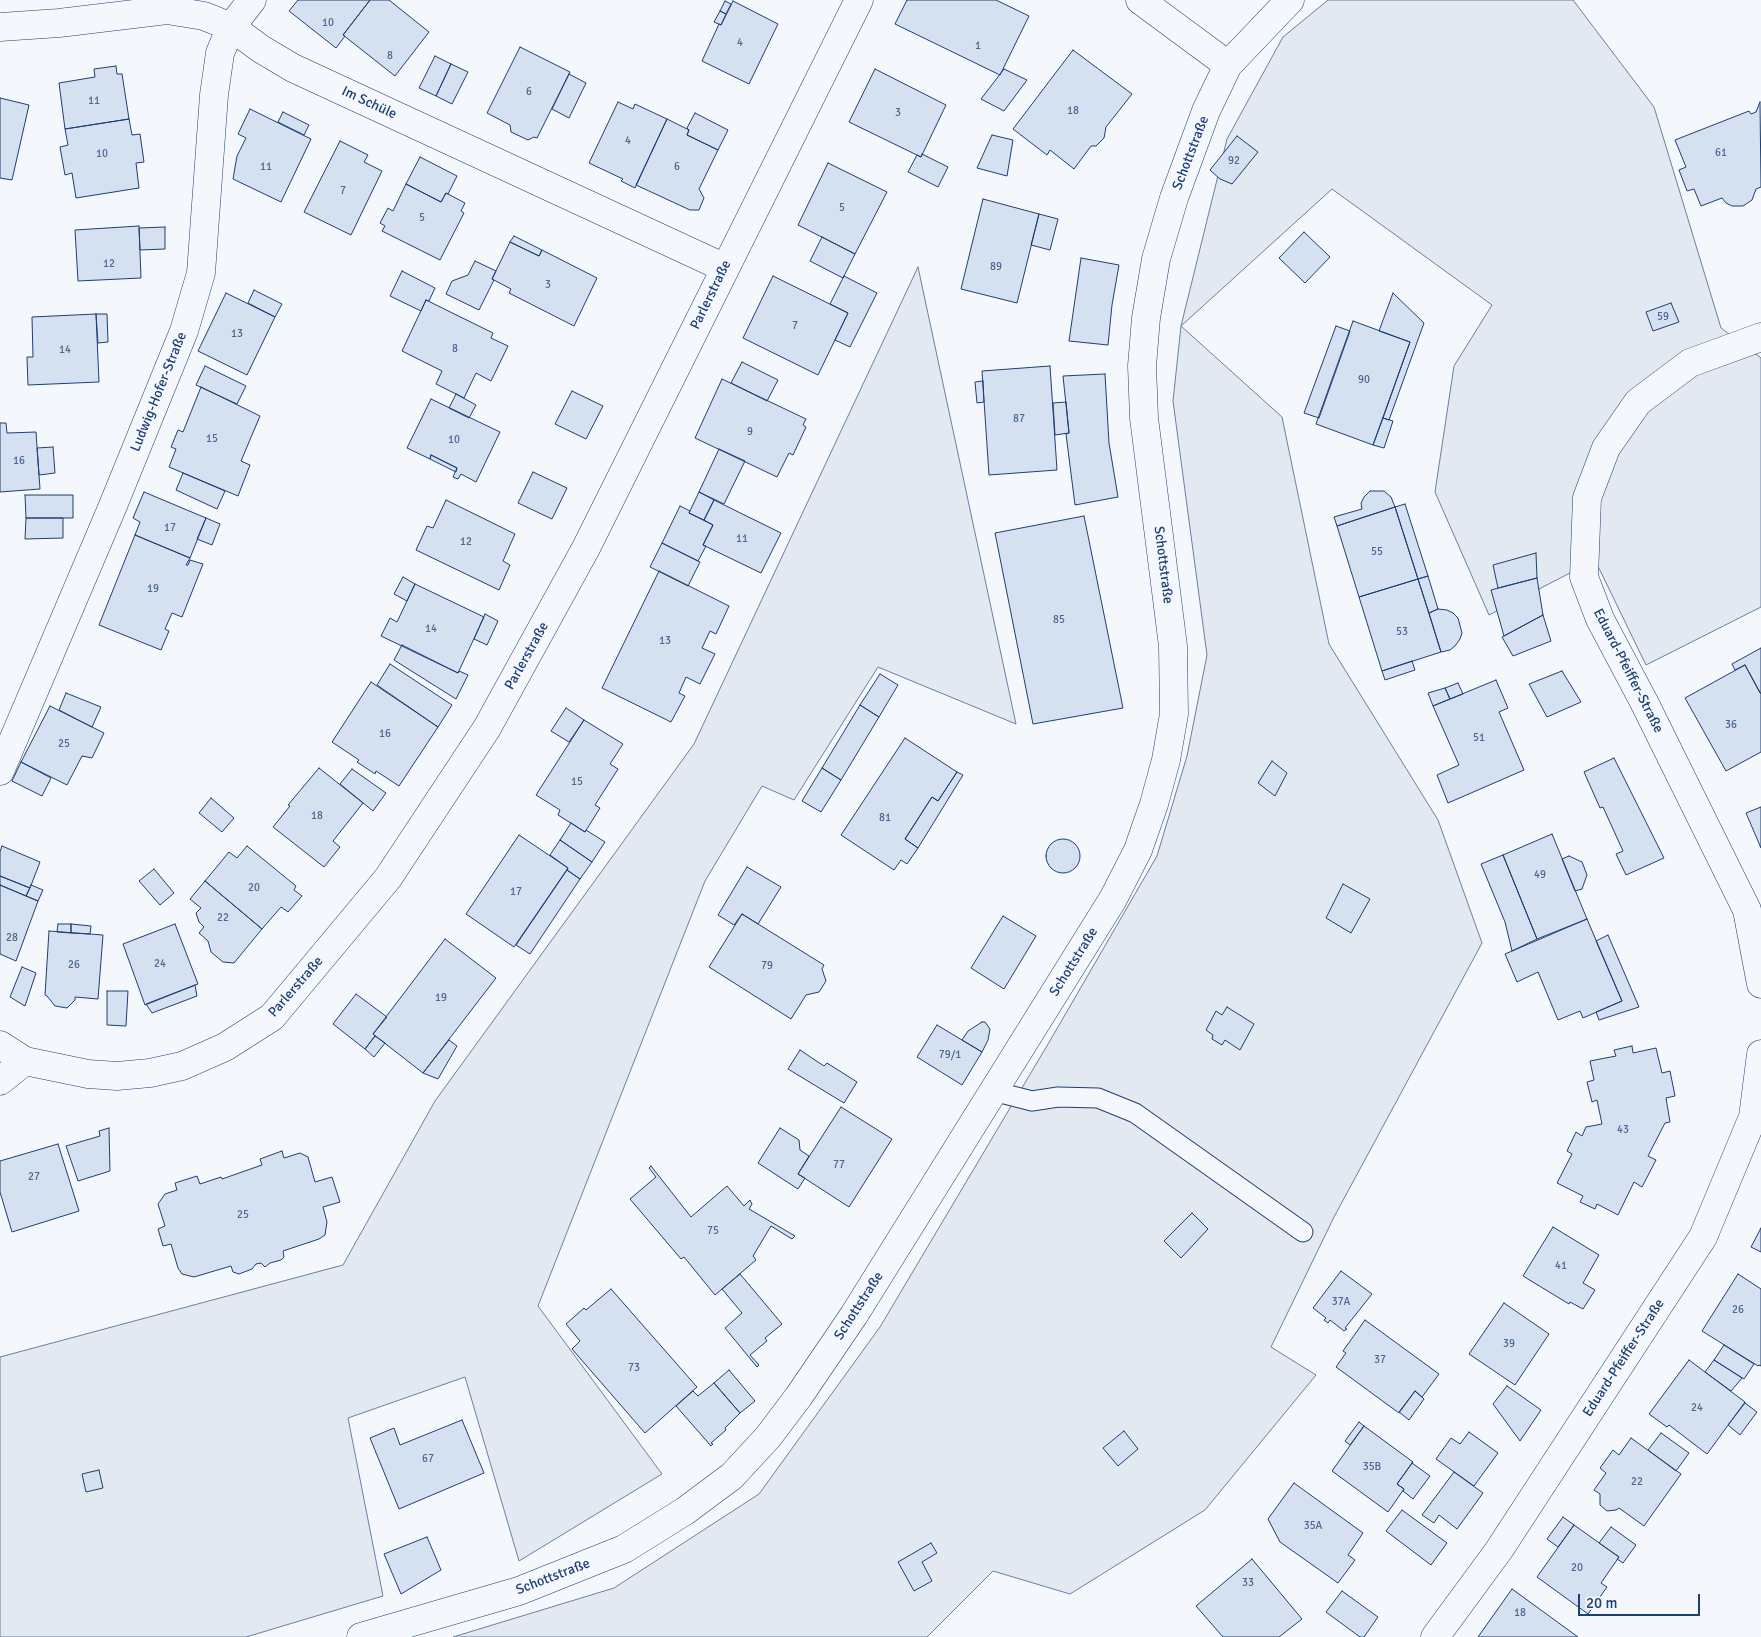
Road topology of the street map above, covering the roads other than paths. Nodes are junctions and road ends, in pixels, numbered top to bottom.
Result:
1 (252, 0) edge
2 (860, 0) edge
3 (1140, 0) edge
4 (1290, 0) edge
5 (0, 27) edge
6 (231, 27) junction
7 (1228, 64) junction
8 (725, 268) junction
9 (1761, 337) edge
10 (0, 770) edge
11 (1761, 984) edge
12 (0, 1045) edge
13 (1761, 1054) edge
14 (25, 1061) junction
15 (0, 1081) edge
16 (993, 1092) junction
17 (1304, 1232) dead end
18 (361, 1637) edge
19 (1435, 1637) edge

1 - 6 street, Ludwig-Hofer-Straße
2 - 8 street, Parlerstraße
3 - 7 street
4 - 7 street, Schottstraße
5 - 6 street, Im Schüle
6 - 8 street, Im Schüle
6 - 10 street, Ludwig-Hofer-Straße
7 - 16 street, Schottstraße
8 - 14 street, Parlerstraße
9 - 11 street, Eduard-Pfeiffer-Straße
12 - 14 street, Parlerstraße
13 - 19 street, Eduard-Pfeiffer-Straße
14 - 15 street
16 - 17 lane
16 - 18 street, Schottstraße

